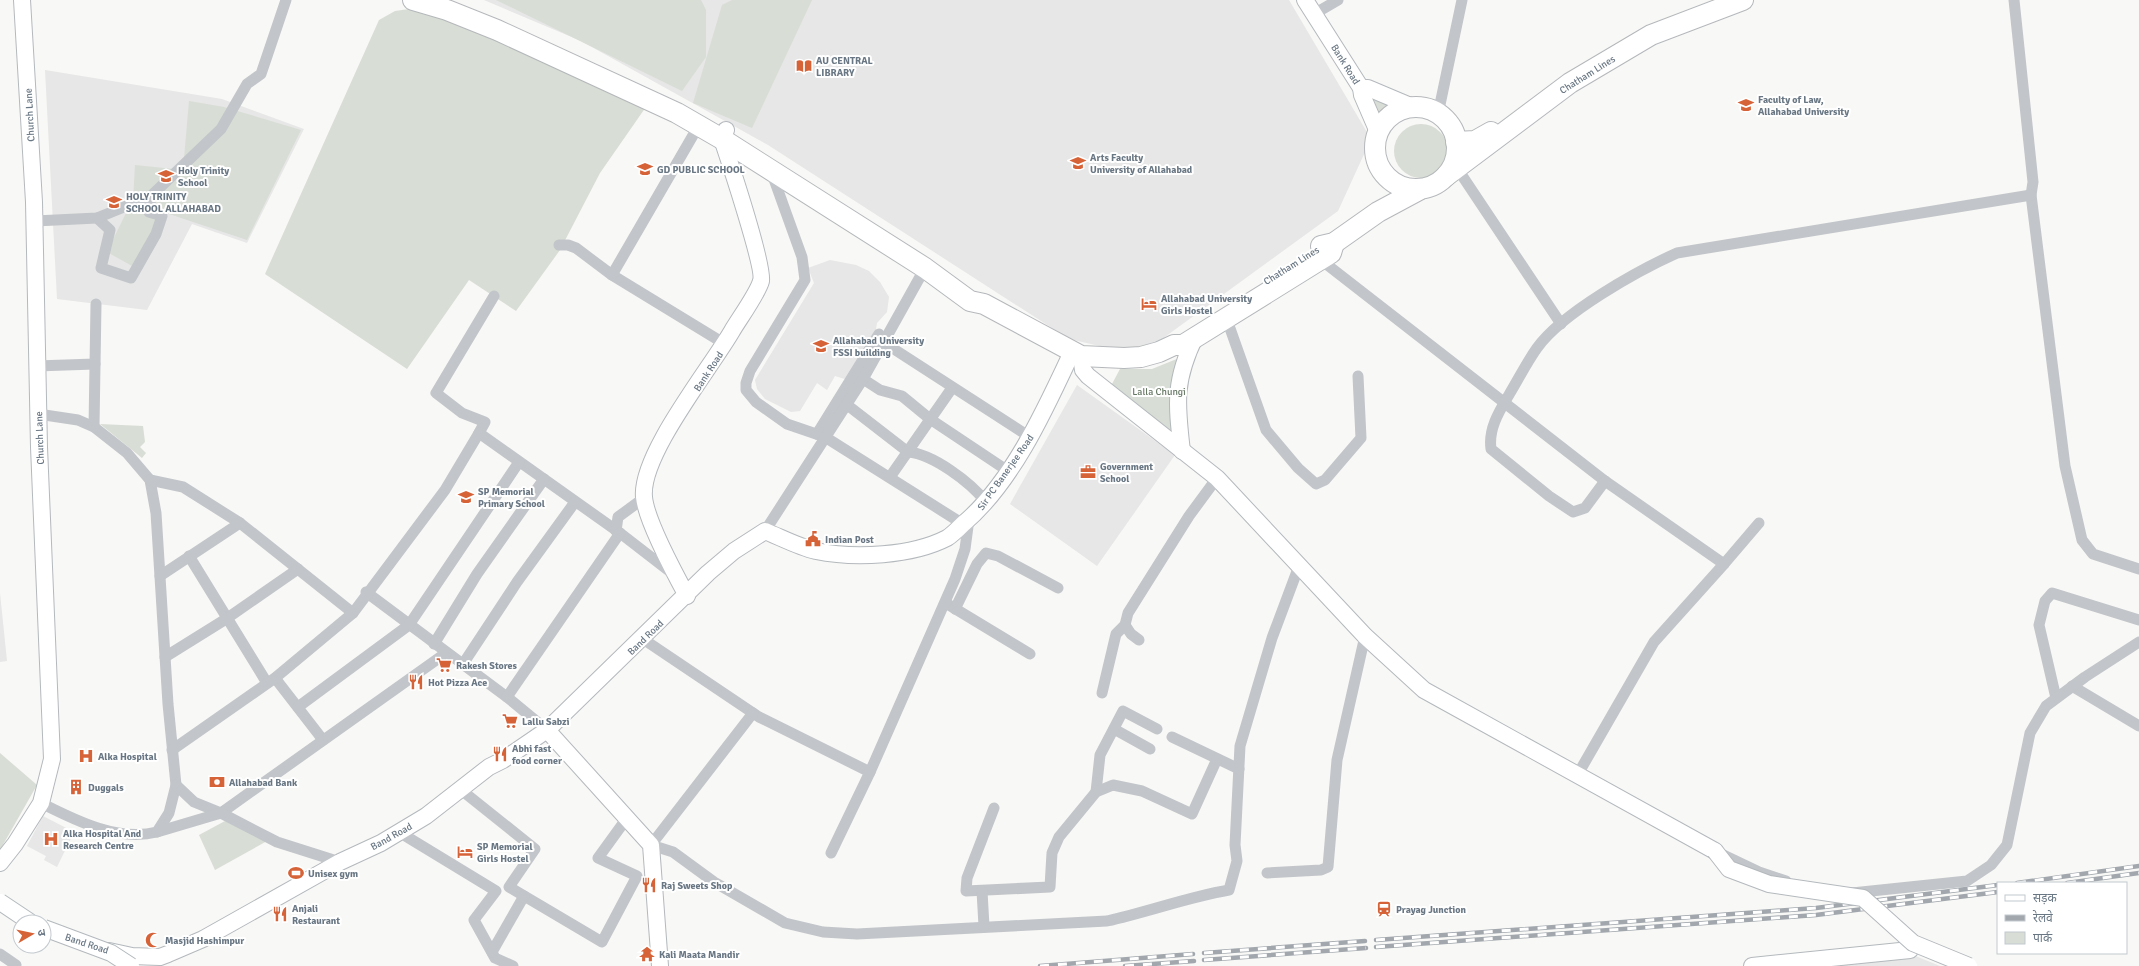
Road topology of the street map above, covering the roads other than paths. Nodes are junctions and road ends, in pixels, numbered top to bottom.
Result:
1 (22, 0) edge
2 (286, 0) edge
3 (413, 0) edge
4 (448, 0) edge
5 (1305, 0) edge
6 (1338, 0) edge
7 (1462, 0) edge
8 (1712, 0) edge
9 (1743, 0) edge
10 (2014, 0) edge
11 (1314, 14) junction
12 (1361, 88) junction
13 (1413, 107) junction
14 (1438, 114) junction
15 (699, 125) junction
16 (1378, 132) junction
17 (724, 134) junction
18 (1456, 142) junction
19 (771, 170) junction
20 (1452, 172) junction
21 (1419, 190) junction
22 (2031, 195) junction
23 (151, 196) junction
24 (97, 218) junction
25 (35, 221) junction
26 (1334, 243) junction
27 (559, 245) dead end
28 (1321, 260) junction
29 (925, 268) junction
30 (612, 274) junction
31 (905, 292) dead end
32 (494, 296) dead end
33 (96, 304) dead end
34 (984, 304) junction
35 (1226, 317) junction
36 (1561, 324) junction
37 (1196, 336) junction
38 (883, 342) junction
39 (725, 344) junction
40 (1174, 345) junction
41 (1077, 354) junction
42 (95, 364) junction
43 (36, 366) junction
44 (1358, 376) dead end
45 (863, 379) junction
46 (952, 388) junction
47 (1504, 403) junction
48 (846, 404) junction
49 (38, 414) junction
50 (930, 419) junction
51 (94, 427) junction
52 (479, 433) junction
53 (821, 435) junction
54 (1030, 437) junction
55 (1182, 451) junction
56 (908, 452) junction
57 (519, 462) junction
58 (1008, 471) junction
59 (890, 477) junction
60 (1217, 478) junction
61 (544, 479) junction
62 (150, 480) junction
63 (1605, 481) junction
64 (644, 498) junction
65 (575, 502) junction
66 (986, 502) junction
67 (966, 521) junction
68 (240, 523) junction
69 (1759, 523) dead end
70 (765, 531) junction
71 (618, 532) junction
72 (189, 556) junction
73 (1724, 564) junction
74 (1299, 566) junction
75 (2139, 568) edge
76 (298, 569) junction
77 (676, 575) junction
78 (160, 576) junction
79 (1058, 588) dead end
80 (366, 592) junction
81 (687, 596) junction
82 (945, 603) junction
83 (955, 610) junction
84 (353, 613) junction
85 (226, 619) junction
86 (2139, 620) edge
87 (409, 625) junction
88 (1125, 625) junction
89 (1365, 636) junction
90 (643, 639) junction
91 (1138, 640) dead end
92 (2139, 642) edge
93 (434, 644) junction
94 (446, 653) junction
95 (1030, 654) dead end
96 (165, 657) junction
97 (463, 664) junction
98 (271, 681) junction
99 (2072, 686) junction
100 (1102, 693) dead end
101 (507, 697) junction
102 (2056, 698) junction
103 (298, 707) junction
104 (753, 713) junction
105 (2139, 726) edge
106 (1114, 729) junction
107 (1157, 729) dead end
108 (547, 730) junction
109 (1172, 737) dead end
110 (323, 740) junction
111 (1150, 749) dead end
112 (172, 750) junction
113 (1217, 759) junction
114 (1239, 769) junction
115 (870, 772) junction
116 (1578, 774) junction
117 (176, 785) junction
118 (460, 790) junction
119 (1096, 792) junction
120 (41, 803) junction
121 (994, 808) dead end
122 (221, 813) junction
123 (627, 818) junction
124 (157, 832) junction
125 (400, 832) junction
126 (651, 845) junction
127 (1715, 851) junction
128 (831, 853) dead end
129 (340, 862) junction
130 (0, 863) edge
131 (1267, 873) dead end
132 (982, 891) junction
133 (524, 896) junction
134 (0, 904) edge
135 (17, 914) edge
136 (19, 914) edge
137 (984, 926) junction
138 (52, 930) edge
139 (52, 930) edge
140 (1910, 950) joint
141 (492, 952) junction
142 (0, 954) edge
143 (168, 954) junction
144 (16, 965) dead end
145 (131, 966) edge
146 (152, 966) edge
147 (513, 966) edge
148 (660, 966) edge
149 (1752, 966) edge
150 (1959, 966) edge
151 (1969, 966) edge

1 - 25 street, Church Lane
2 - 23 street
3 - 15 highway
4 - 17 highway
5 - 11 street, Bank Road
6 - 11 street
7 - 14 street
8 - 18 highway, Chatham Lines
9 - 20 highway, Chatham Lines
10 - 22 street
11 - 12 street, Bank Road
12 - 13 street
12 - 16 street, Bank Road
13 - 14 highway
13 - 16 highway
14 - 18 highway
15 - 17 highway
15 - 30 street
16 - 21 highway
17 - 19 highway
17 - 34 highway
17 - 39 street, Bank Road
18 - 20 highway
19 - 29 highway
19 - 53 street
20 - 21 highway, Chatham Lines
20 - 36 street
21 - 26 highway, Chatham Lines
22 - 36 street
22 - 75 street
23 - 24 street
23 - 24 street
24 - 25 street
25 - 43 street, Church Lane
26 - 28 highway, Chatham Lines
26 - 40 highway, Chatham Lines
27 - 30 street
28 - 35 highway, Chatham Lines
28 - 47 street
29 - 34 highway
29 - 38 street
30 - 39 street
31 - 53 street
32 - 52 street
33 - 42 street
34 - 41 highway
35 - 37 highway, Chatham Lines
35 - 44 street
36 - 47 street
37 - 40 highway, Chatham Lines
37 - 55 street
38 - 45 street
38 - 46 street
39 - 64 street, Bank Road
40 - 41 highway
41 - 54 street, Sir PC Banerjee Road
41 - 55 street
42 - 43 street
42 - 51 street
43 - 49 street, Church Lane
45 - 48 street
45 - 50 street
46 - 50 street
46 - 54 street
47 - 63 street
47 - 63 street
48 - 53 street
48 - 56 street
49 - 51 street
49 - 120 street, Church Lane
50 - 56 street
50 - 58 street
51 - 62 street
52 - 57 street
52 - 80 street
53 - 59 street
53 - 70 street
54 - 58 street, Sir PC Banerjee Road
55 - 60 street
56 - 59 street
56 - 66 street
57 - 61 street
57 - 87 street
58 - 66 street, Sir PC Banerjee Road
59 - 67 street
60 - 74 street
60 - 88 street
61 - 65 street
61 - 93 street
62 - 68 street
62 - 78 street
63 - 73 street
64 - 71 street
64 - 77 street, Bank Road
65 - 71 street
65 - 97 street
66 - 67 street, Sir PC Banerjee Road
67 - 70 street, Sir PC Banerjee Road
67 - 82 street
68 - 72 street
68 - 76 street
69 - 73 street
70 - 81 street
71 - 77 street
71 - 101 street
72 - 78 street
72 - 85 street
73 - 116 street
74 - 89 street
74 - 114 street
76 - 84 street
76 - 85 street
77 - 81 street, Bank Road
78 - 96 street
79 - 83 street
80 - 84 street
80 - 87 street
81 - 90 street, Band Road
82 - 83 street
82 - 115 street
83 - 95 street
84 - 98 street
85 - 96 street
85 - 98 street
86 - 102 street
87 - 93 street
87 - 103 street
88 - 91 street
88 - 100 street
89 - 116 street
89 - 131 street
90 - 104 street
90 - 108 street, Band Road
92 - 99 street
93 - 94 street
94 - 97 street
94 - 110 street
96 - 112 street
97 - 101 street
98 - 103 street
98 - 112 street
99 - 102 street
99 - 105 street
101 - 108 street
102 - 127 street
103 - 110 street
104 - 115 street
104 - 126 street
106 - 107 street
106 - 111 street
106 - 119 street
108 - 118 street, Band Road
108 - 123 street
109 - 113 street
110 - 122 street
112 - 117 street
113 - 114 street
113 - 119 street
114 - 137 street
115 - 128 street
116 - 127 street
117 - 122 street
117 - 124 street
118 - 125 street, Band Road
118 - 133 street
119 - 132 street
120 - 124 street
120 - 130 street, Church Lane
121 - 132 street
122 - 124 street
122 - 129 street
123 - 126 street
123 - 133 street
125 - 129 street, Band Road
125 - 141 street
126 - 137 street
126 - 148 street
127 - 151 street, bridge
129 - 143 street, Band Road
132 - 137 street
133 - 141 street
134 - 135 street, bridge
134 - 136 street
138 - 143 street, Band Road
139 - 145 street, bridge
140 - 149 street
140 - 150 street
141 - 147 street
142 - 144 street
143 - 146 street

